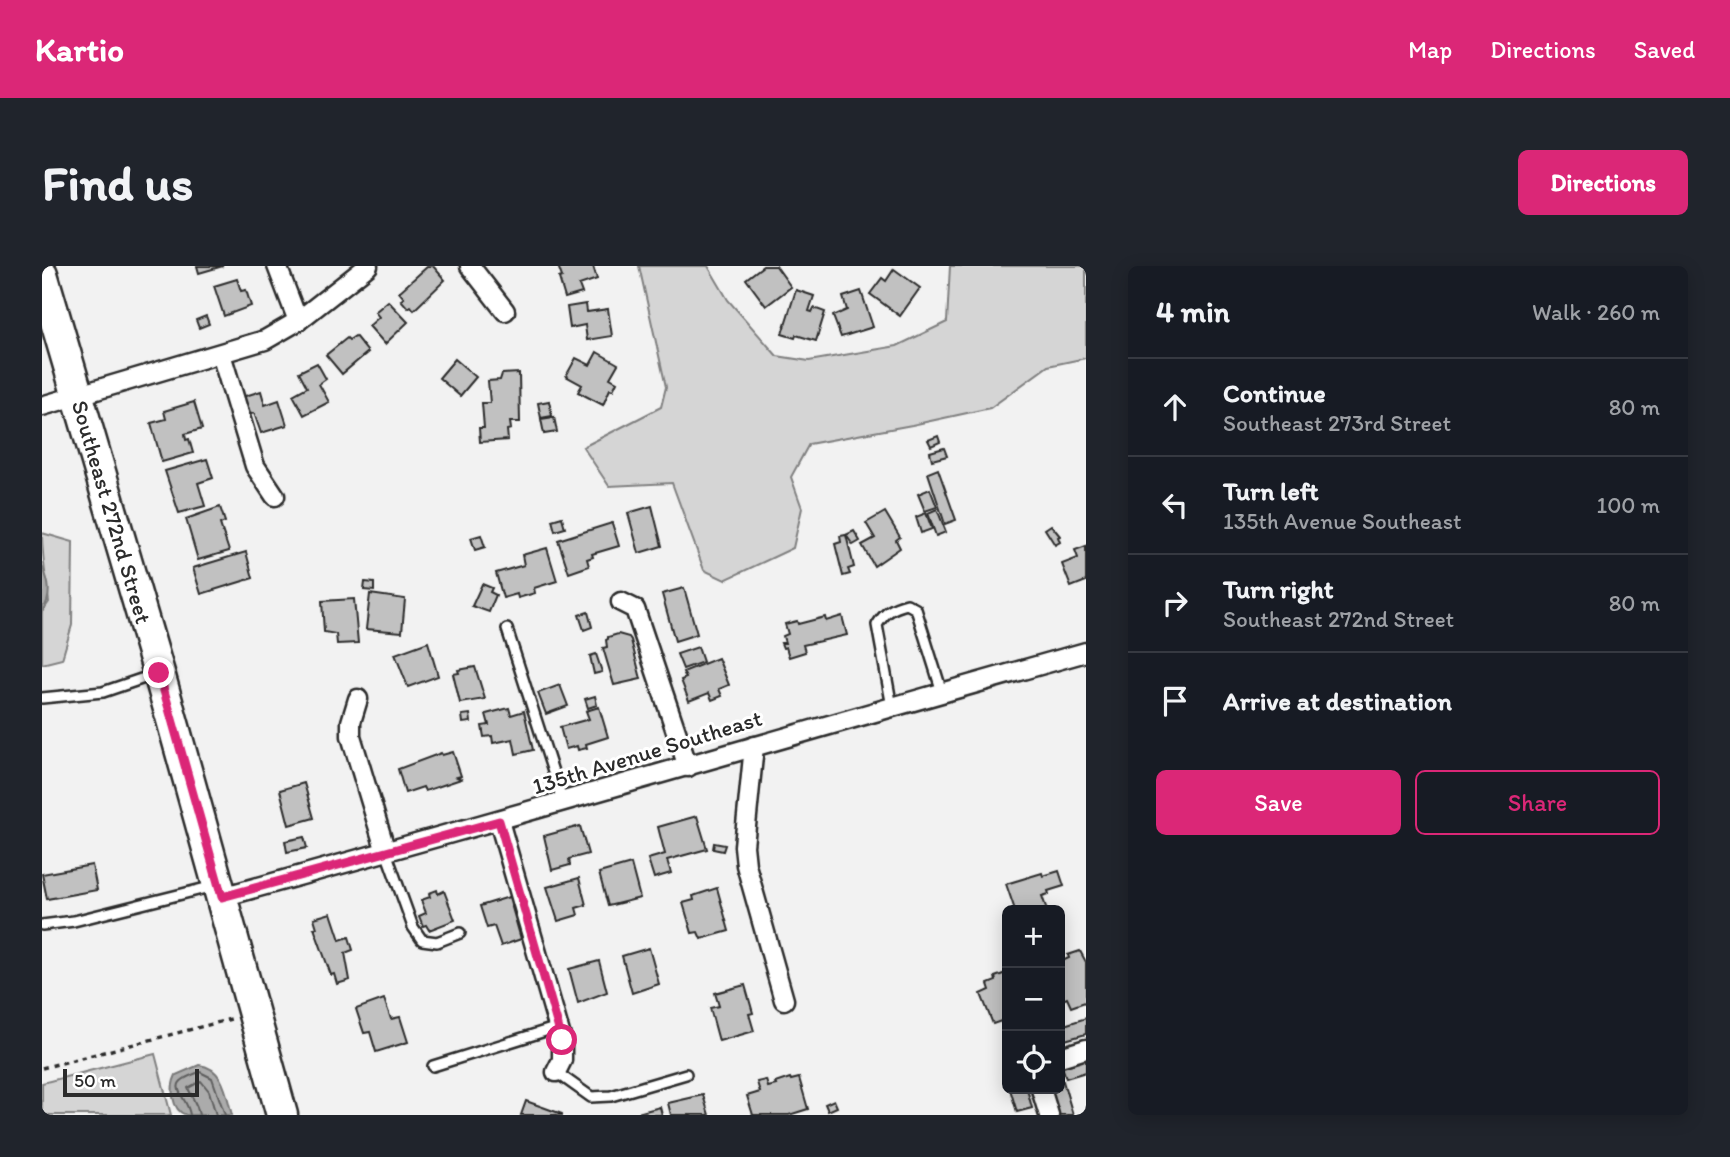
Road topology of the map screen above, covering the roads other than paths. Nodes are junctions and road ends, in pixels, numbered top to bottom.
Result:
1 (277, 266) edge
2 (368, 266) edge
3 (470, 266) edge
4 (42, 274) edge
5 (505, 311) dead end
6 (298, 321) junction
7 (221, 354) junction
8 (79, 397) junction
9 (42, 406) edge
10 (275, 496) dead end
11 (621, 603) dead end
12 (507, 629) dead end
13 (1086, 652) edge
14 (159, 673) junction
15 (942, 692) junction
16 (42, 698) edge
17 (358, 699) dead end
18 (892, 707) junction
19 (754, 746) junction
20 (688, 768) junction
21 (563, 803) junction
22 (499, 821) junction
23 (386, 852) junction
24 (220, 891) junction
25 (42, 925) edge
26 (460, 933) dead end
27 (784, 1000) dead end
28 (558, 1027) junction
29 (1086, 1049) edge
30 (1065, 1055) edge
31 (433, 1066) dead end
32 (556, 1072) joint
33 (686, 1074) dead end
34 (1043, 1094) edge
35 (282, 1115) edge
36 (1049, 1115) edge

1 - 6 street
2 - 6 street
3 - 5 street
4 - 8 main road, Southeast 272nd Street
6 - 7 street
7 - 8 street
7 - 10 street
8 - 9 street
8 - 14 main road, Southeast 272nd Street
11 - 20 street
12 - 21 lane
13 - 15 street, 135th Avenue Southeast
14 - 16 lane
14 - 24 main road, Southeast 272nd Street
15 - 18 street, 135th Avenue Southeast
15 - 18 lane
17 - 23 street
18 - 19 street, 135th Avenue Southeast
19 - 20 street, 135th Avenue Southeast
19 - 27 street
20 - 21 street, 135th Avenue Southeast
21 - 22 street, 135th Avenue Southeast
22 - 23 street, 135th Avenue Southeast
22 - 28 street
23 - 24 street, 135th Avenue Southeast
23 - 26 lane
24 - 25 lane
24 - 35 main road, Southeast 272nd Street
28 - 31 lane
28 - 32 street
29 - 30 street
32 - 33 lane
34 - 36 street

